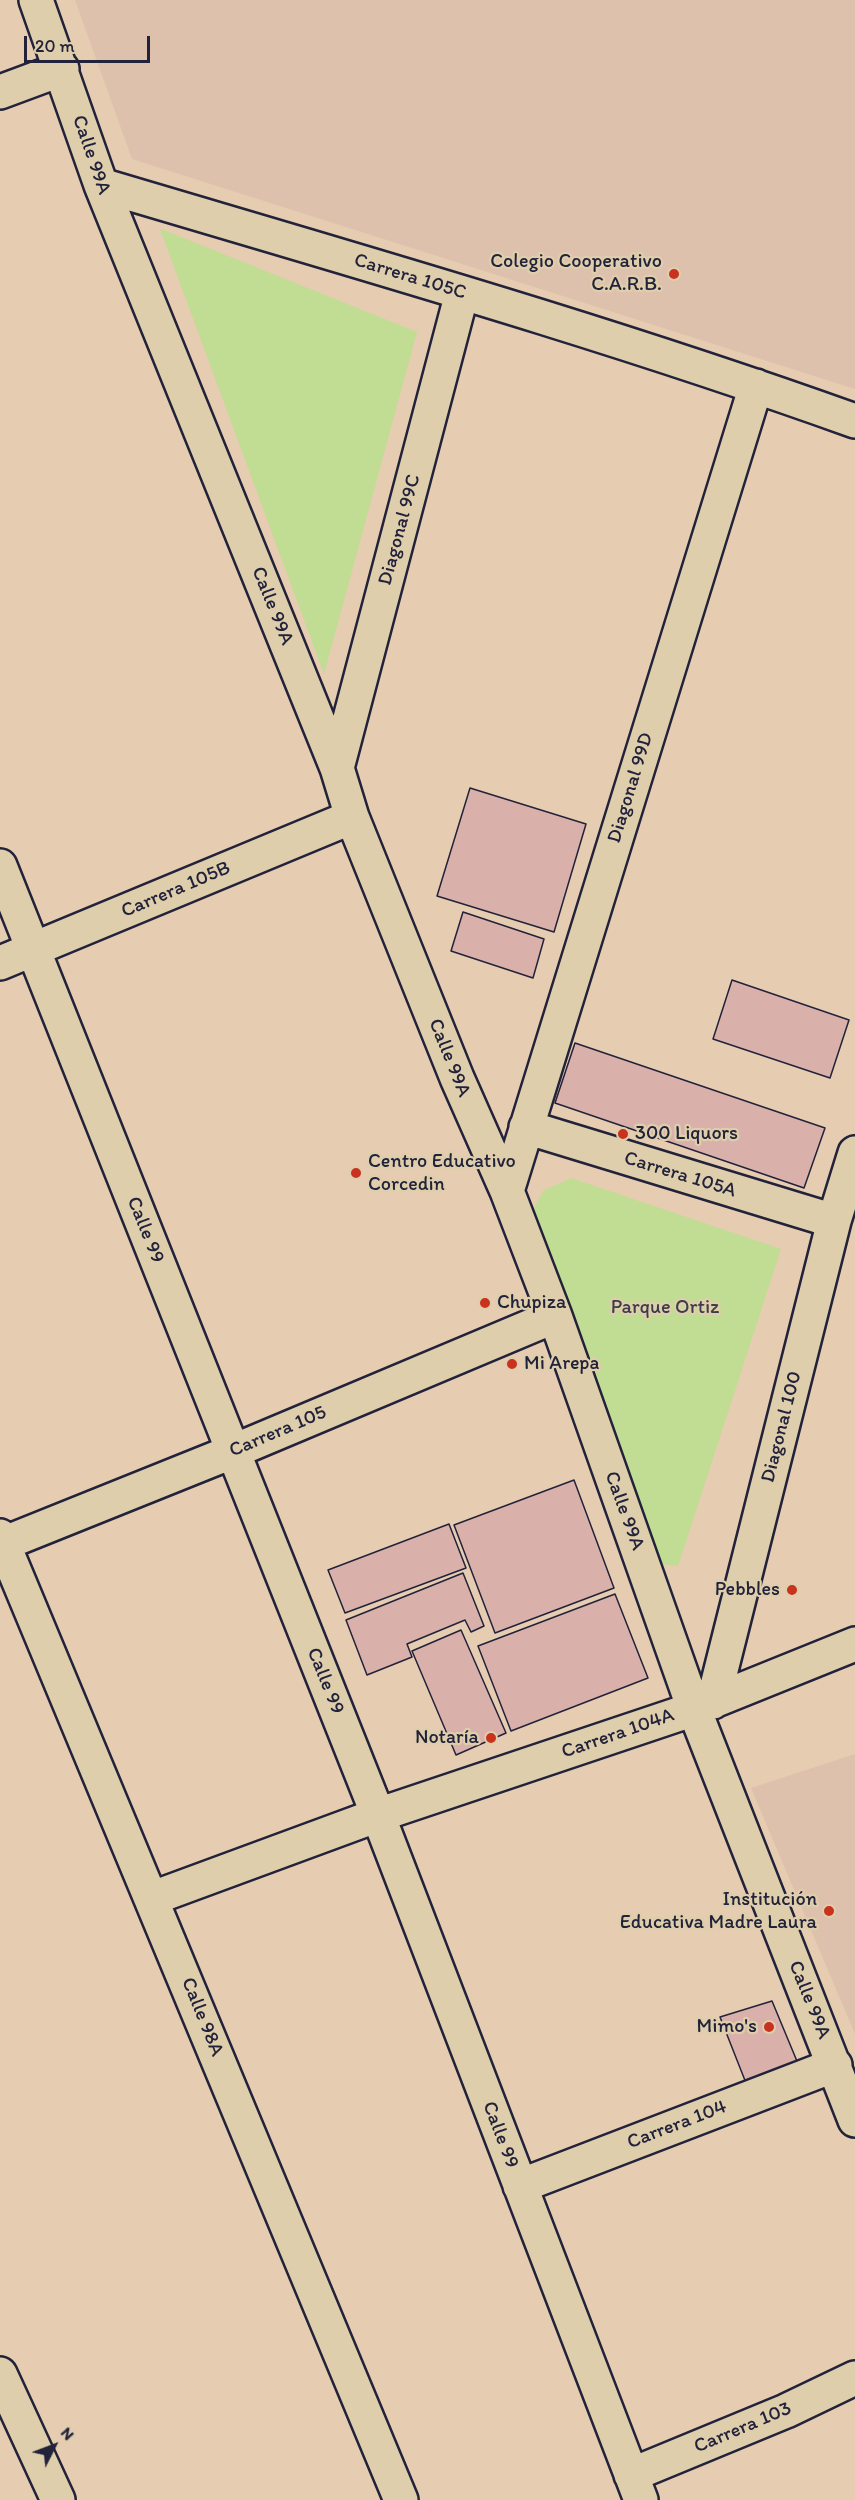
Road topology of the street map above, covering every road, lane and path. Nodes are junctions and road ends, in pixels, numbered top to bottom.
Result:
1 (36, 0) edge
2 (62, 69) junction
3 (0, 93) edge
4 (101, 185) junction
5 (462, 293) junction
6 (756, 386) junction
7 (855, 421) edge
8 (337, 768) junction
9 (352, 817) junction
10 (0, 866) edge
11 (32, 950) junction
12 (0, 963) edge
13 (526, 1127) junction
14 (855, 1153) edge
15 (507, 1191) junction
16 (834, 1221) junction
17 (555, 1316) junction
18 (234, 1451) junction
19 (1, 1541) edge
20 (855, 1644) edge
21 (703, 1705) junction
22 (378, 1815) junction
23 (153, 1898) junction
24 (835, 2065) junction
25 (855, 2120) edge
26 (520, 2186) junction
27 (0, 2374) edge
28 (855, 2378) edge
29 (636, 2488) edge
30 (58, 2500) edge
31 (401, 2500) edge

1 - 2 street, Calle 99A
2 - 3 street
2 - 4 street, Calle 99A
4 - 5 street, Carrera 105C
4 - 8 street, Calle 99A
5 - 6 street, Carrera 105C
5 - 8 street, Diagonal 99C
6 - 7 street, Carrera 105C
6 - 13 street, Diagonal 99D
8 - 9 street, Calle 99A
9 - 11 street, Carrera 105B
9 - 15 street, Calle 99A
10 - 11 street, Calle 99
11 - 12 street, Carrera 105B
11 - 18 street, Calle 99
13 - 15 street, Diagonal 99D
13 - 16 street, Carrera 105A
14 - 16 street, Diagonal 100
15 - 17 street, Calle 99A
16 - 21 street, Diagonal 100
17 - 18 street, Carrera 105
17 - 21 street, Calle 99A
18 - 19 street, Carrera 105
18 - 22 street, Calle 99
19 - 23 street, Calle 98A
20 - 21 street, Carrera 104A
21 - 22 street, Carrera 104A
21 - 24 street, Calle 99A
22 - 23 street, Carrera 104A
22 - 26 street, Calle 99
23 - 31 street, Calle 98A
24 - 25 street, Calle 99A
24 - 26 street, Carrera 104
26 - 29 street, Calle 99
27 - 30 street
28 - 29 street, Carrera 103

